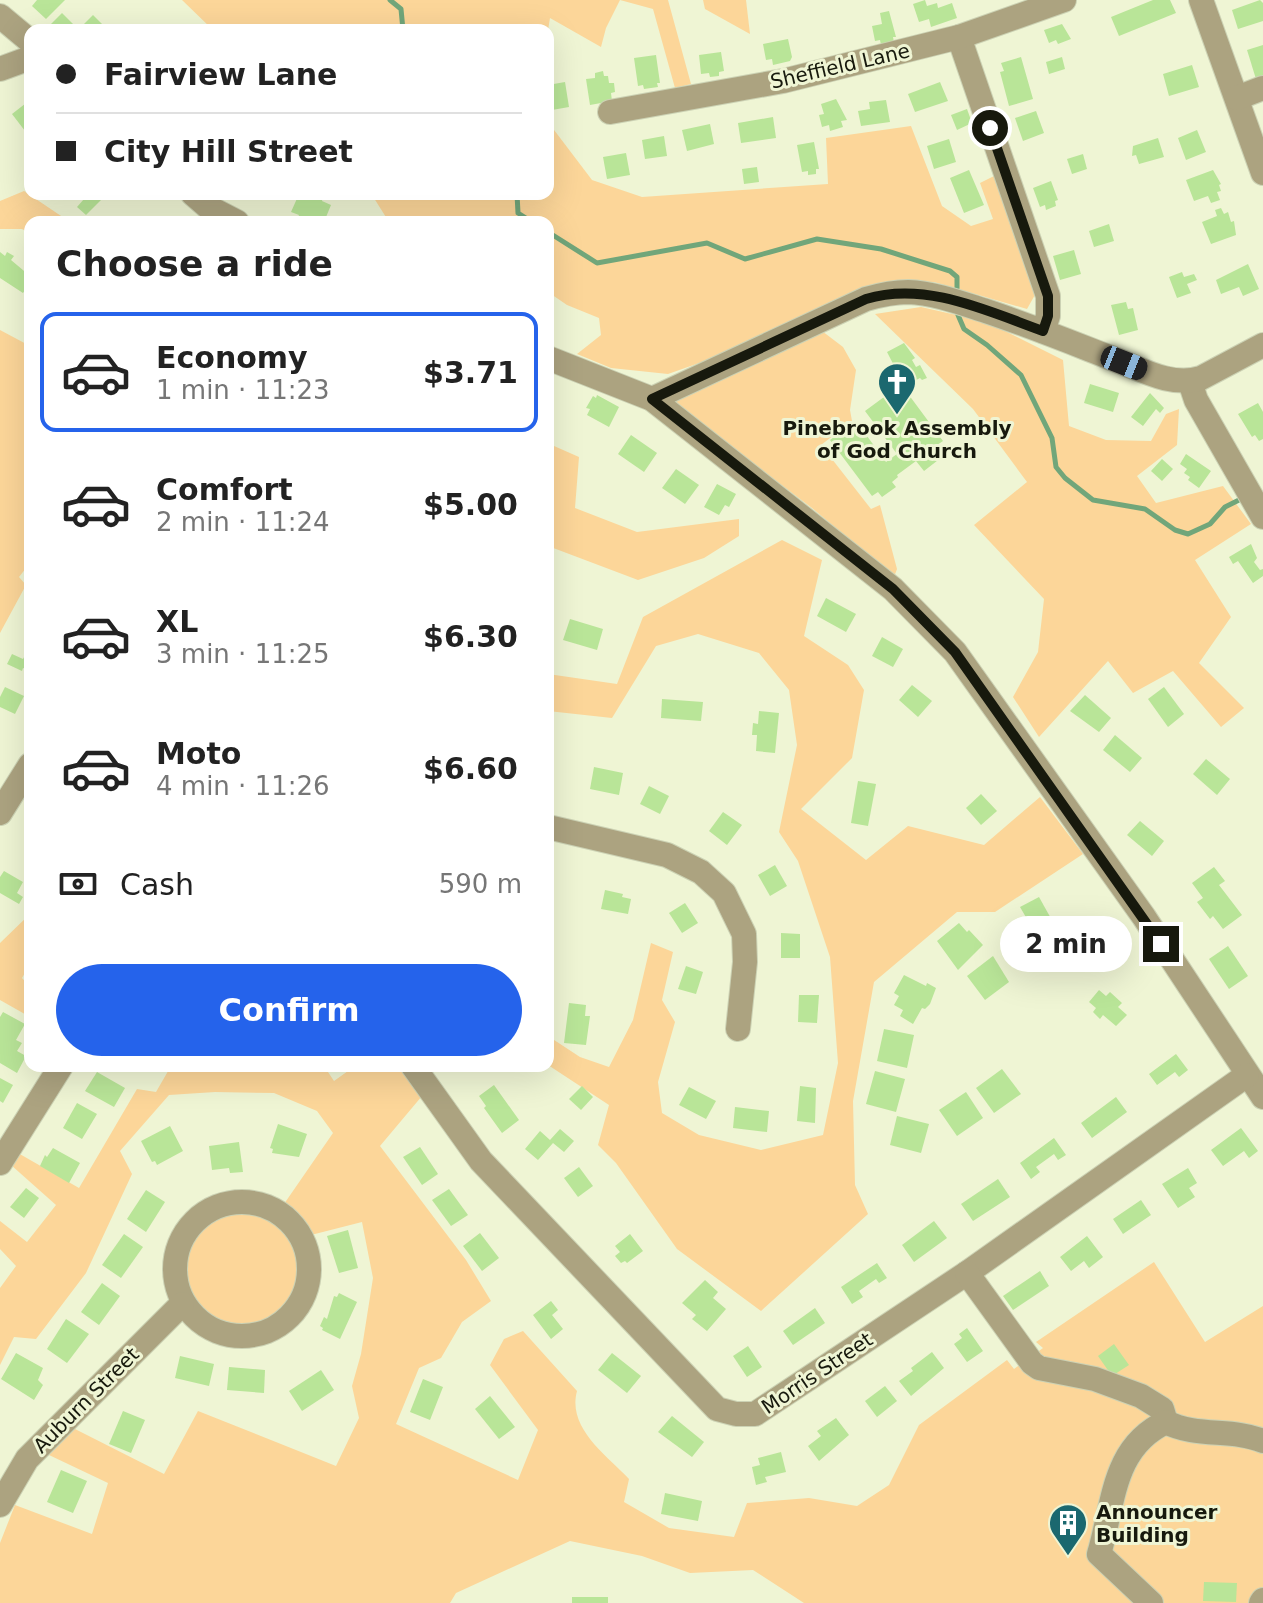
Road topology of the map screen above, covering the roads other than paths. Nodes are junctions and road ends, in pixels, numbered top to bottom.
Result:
1 (1064, 0) edge
2 (1201, 0) edge
3 (0, 16) edge
4 (24, 36) edge
5 (959, 37) junction
6 (24, 60) edge
7 (0, 69) edge
8 (1263, 88) edge
9 (1237, 98) junction
10 (610, 112) dead end
11 (1263, 173) edge
12 (200, 200) edge
13 (225, 216) edge
14 (1043, 331) junction
15 (1263, 345) edge
16 (554, 360) edge
17 (1190, 382) junction
18 (652, 399) junction
19 (1263, 517) edge
20 (24, 779) edge
21 (14, 803) edge
22 (554, 828) edge
23 (738, 1029) dead end
24 (57, 1072) edge
25 (417, 1072) edge
26 (1247, 1075) junction
27 (1263, 1097) edge
28 (0, 1163) edge
29 (967, 1273) junction
30 (182, 1304) junction
31 (1166, 1422) junction
32 (1263, 1441) edge
33 (0, 1505) edge
34 (1151, 1603) edge

1 - 5 street, Sheffield Lane
2 - 9 street
3 - 4 street
5 - 10 street, Sheffield Lane
5 - 14 street
6 - 7 street
8 - 9 street
9 - 11 street
12 - 13 street
14 - 17 street
14 - 18 street
15 - 17 street
16 - 18 street
17 - 19 street
18 - 26 street
20 - 21 street
22 - 23 street
24 - 28 street
25 - 29 street, Morris Street
26 - 27 street
26 - 29 street, Morris Street
29 - 31 street
30 - 30 street
30 - 33 street, Auburn Street
31 - 32 street
31 - 34 street

